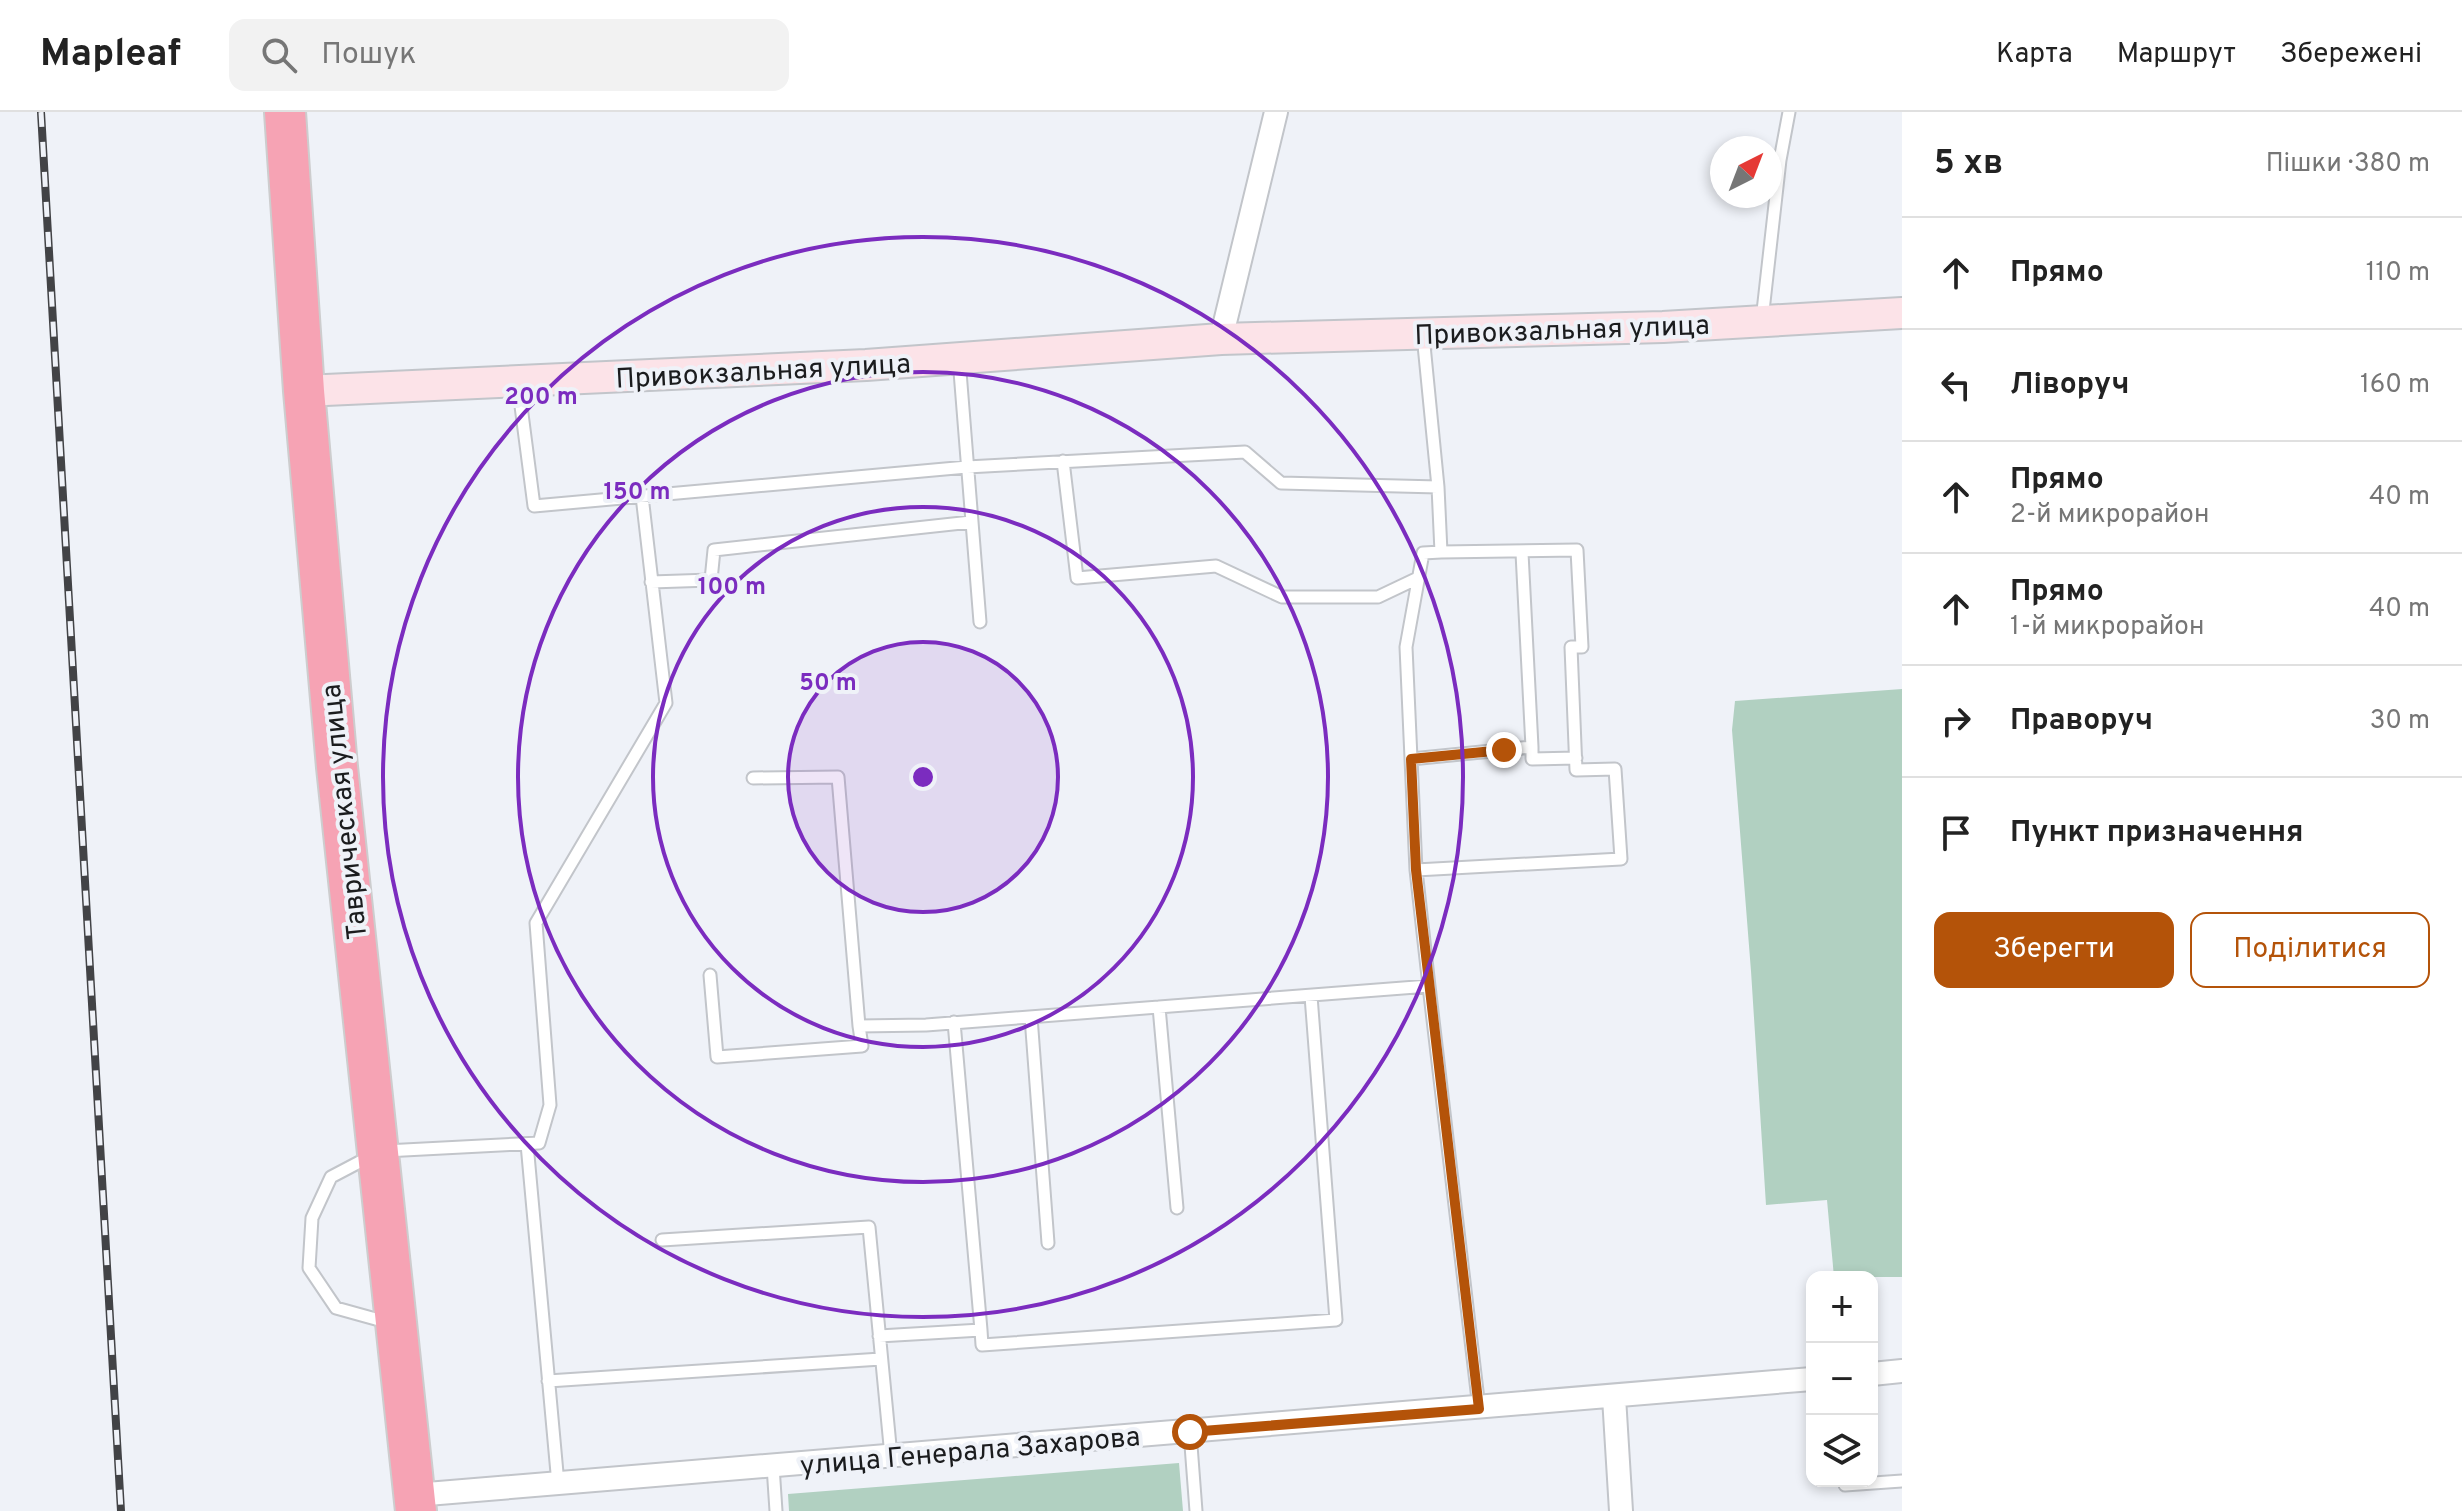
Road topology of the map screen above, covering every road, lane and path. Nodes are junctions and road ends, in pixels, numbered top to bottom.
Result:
1 (1276, 112) edge
2 (1789, 112) edge
3 (286, 113) edge
4 (1902, 313) edge
5 (1762, 321) junction
6 (1423, 335) junction
7 (1221, 339) junction
8 (959, 359) junction
9 (517, 383) junction
10 (304, 391) junction
11 (1063, 461) junction
12 (967, 467) junction
13 (1438, 487) junction
14 (642, 496) junction
15 (971, 522) junction
16 (1441, 552) junction
17 (1522, 553) junction
18 (1418, 578) junction
19 (651, 582) junction
20 (980, 622) dead end
21 (1532, 747) junction
22 (1576, 758) junction
23 (1411, 759) junction
24 (753, 778) dead end
25 (1416, 870) junction
26 (710, 975) dead end
27 (1429, 986) junction
28 (1311, 996) junction
29 (1159, 1007) junction
30 (1031, 1017) junction
31 (954, 1022) junction
32 (859, 1026) junction
33 (527, 1144) junction
34 (380, 1151) junction
35 (1177, 1208) dead end
36 (662, 1240) dead end
37 (1048, 1243) dead end
38 (395, 1324) junction
39 (981, 1330) junction
40 (879, 1336) junction
41 (881, 1359) junction
42 (1902, 1371) edge
43 (1878, 1373) edge
44 (1806, 1380) edge
45 (548, 1381) junction
46 (1614, 1397) junction
47 (1479, 1409) junction
48 (1190, 1432) junction
49 (891, 1456) junction
50 (773, 1466) junction
51 (1902, 1481) edge
52 (1878, 1483) edge
53 (558, 1484) junction
54 (416, 1503) edge
55 (776, 1511) edge
56 (1196, 1511) edge
57 (1621, 1511) edge

1 - 7 street
2 - 5 lane
3 - 10 highway, Таврическая улица
4 - 5 main road, Привокзальная улица
5 - 6 main road, Привокзальная улица
6 - 7 main road, Привокзальная улица
6 - 13 lane
7 - 8 main road, Привокзальная улица
8 - 9 main road, Привокзальная улица
8 - 12 lane
9 - 10 main road, Привокзальная улица
9 - 14 lane
10 - 34 highway, Таврическая улица
11 - 12 lane
11 - 13 lane
11 - 18 lane
12 - 14 lane
12 - 15 lane
13 - 16 lane
14 - 19 lane
15 - 19 lane
15 - 20 lane
16 - 17 lane
16 - 18 lane
17 - 21 lane
17 - 22 lane
18 - 23 lane
19 - 33 lane
21 - 22 lane
21 - 23 lane
22 - 25 lane
23 - 25 lane
24 - 32 lane
25 - 27 lane
26 - 32 lane
27 - 28 lane
27 - 47 lane
28 - 29 lane
28 - 39 lane
29 - 30 lane
29 - 35 lane
30 - 31 lane
30 - 37 lane
31 - 32 lane
31 - 39 lane
33 - 34 lane
33 - 45 lane
34 - 38 highway, Таврическая улица
34 - 38 lane
36 - 40 lane
38 - 54 highway, Таврическая улица
39 - 40 lane
40 - 41 lane
41 - 45 lane
41 - 49 lane
42 - 43 street
44 - 46 street, улица Генерала Захарова
45 - 53 lane
46 - 47 street, улица Генерала Захарова
46 - 57 street
47 - 48 street, улица Генерала Захарова
48 - 49 street, улица Генерала Захарова
48 - 56 lane
49 - 50 street, улица Генерала Захарова
50 - 53 street, улица Генерала Захарова
50 - 55 lane
51 - 52 lane
53 - 54 street, улица Генерала Захарова

